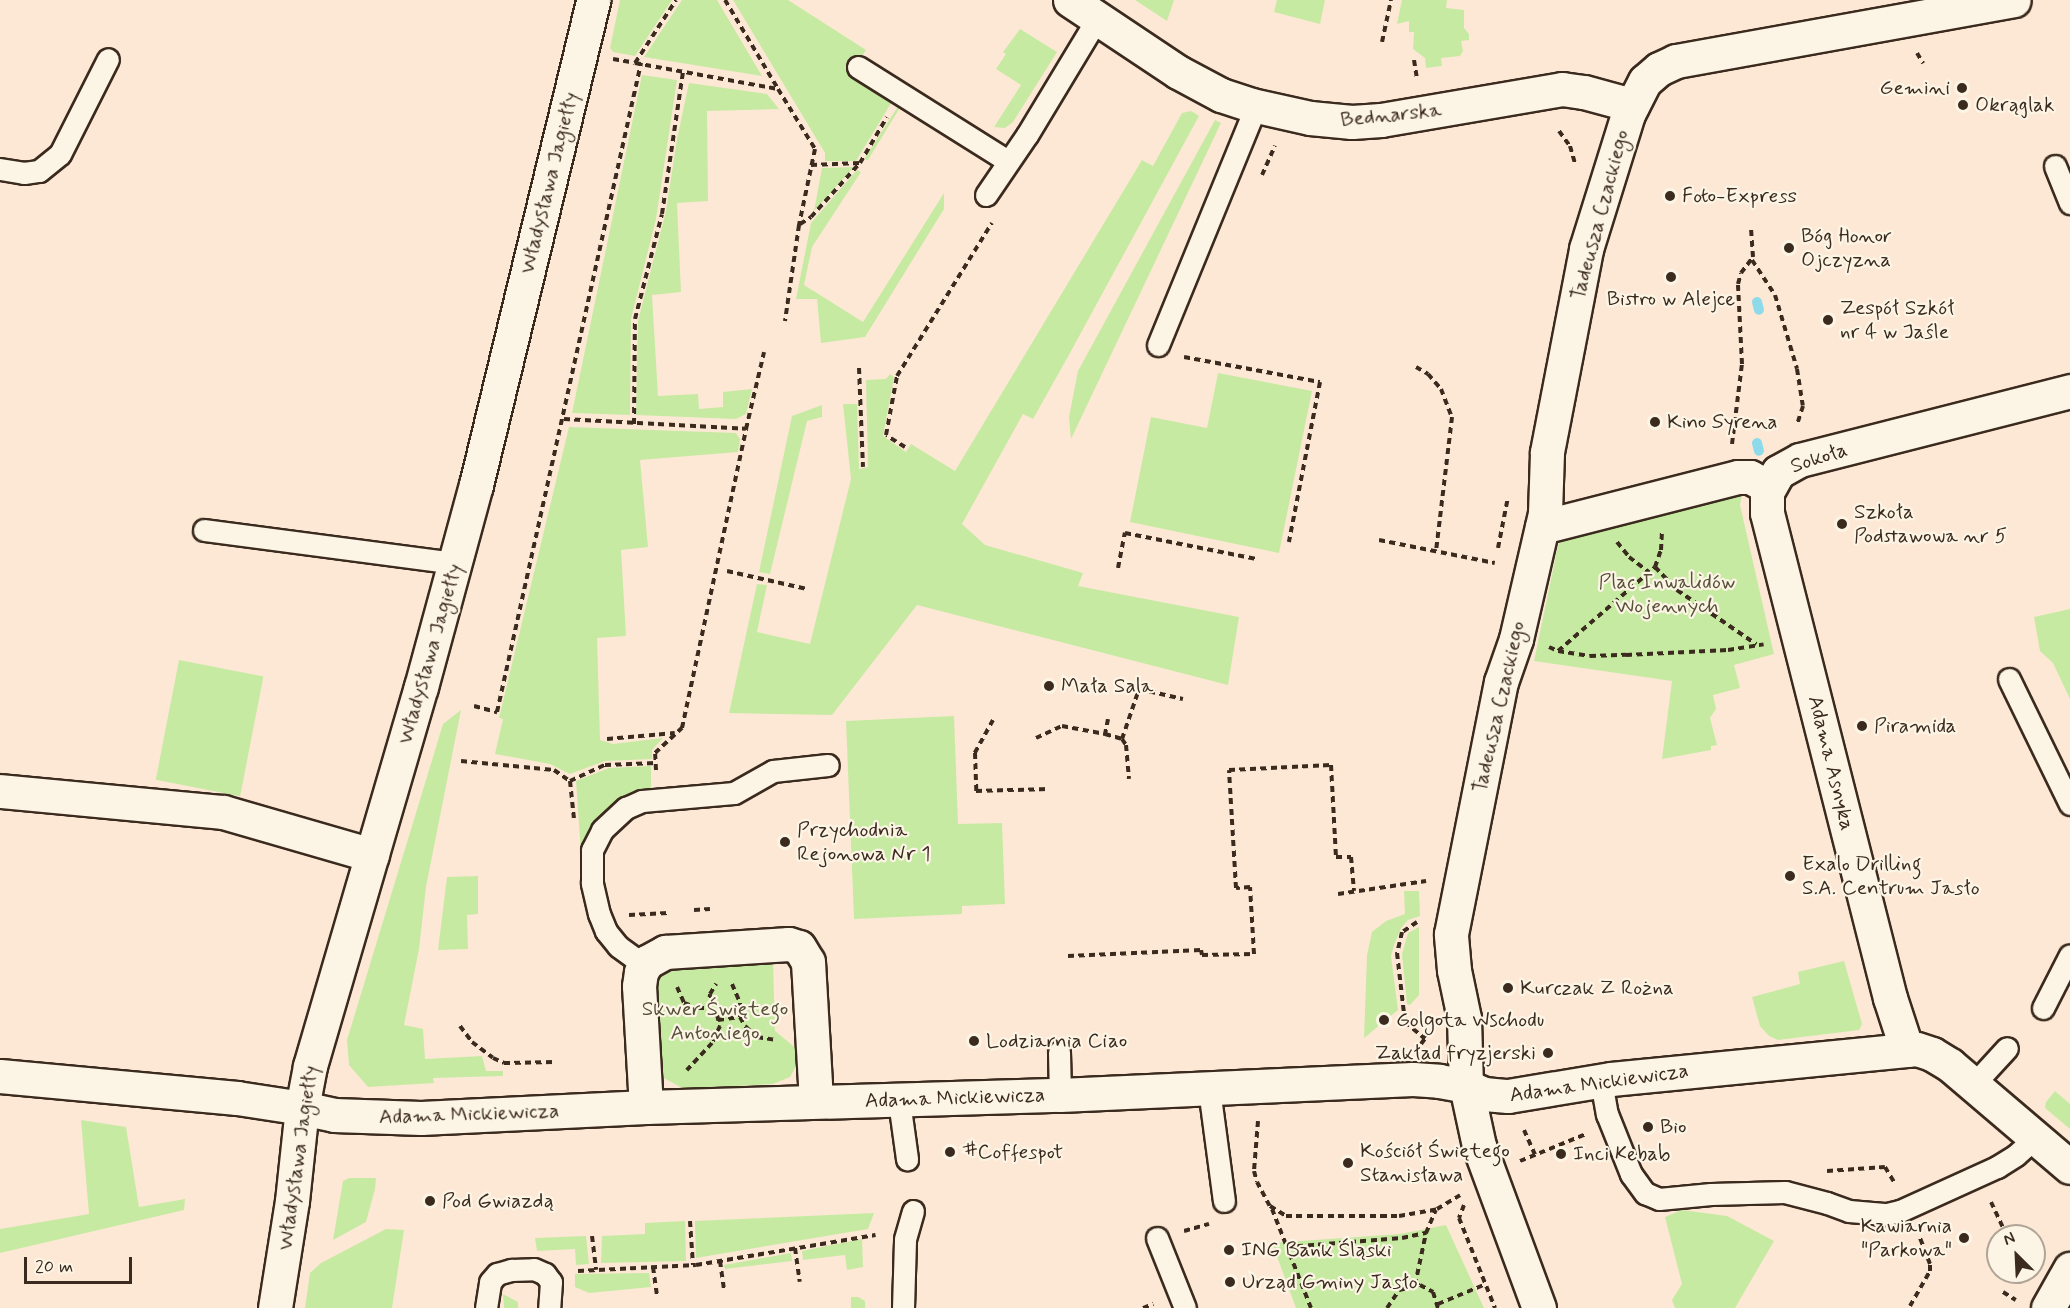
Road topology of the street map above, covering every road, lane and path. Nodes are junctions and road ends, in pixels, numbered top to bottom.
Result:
1 (593, 0) edge
2 (676, 0) edge
3 (725, 0) edge
4 (1070, 0) edge
5 (1391, 0) edge
6 (2014, 0) edge
7 (1943, 6) edge
8 (1097, 19) junction
9 (1382, 42) dead end
10 (603, 58) dead end
11 (108, 59) dead end
12 (1414, 60) dead end
13 (635, 63) junction
14 (641, 63) junction
15 (858, 67) dead end
16 (682, 72) junction
17 (1417, 78) dead end
18 (778, 89) junction
19 (1632, 105) junction
20 (1256, 106) junction
21 (890, 113) dead end
22 (1558, 131) dead end
23 (1277, 137) dead end
24 (1008, 161) junction
25 (860, 163) junction
26 (811, 165) junction
27 (2055, 166) dead end
28 (0, 169) edge
29 (1576, 170) dead end
30 (1260, 178) dead end
31 (986, 195) dead end
32 (2070, 203) edge
33 (997, 215) dead end
34 (799, 225) junction
35 (1751, 228) dead end
36 (1752, 260) junction
37 (785, 321) dead end
38 (1158, 345) dead end
39 (764, 352) dead end
40 (1179, 353) dead end
41 (1416, 367) dead end
42 (859, 368) dead end
43 (2070, 391) edge
44 (564, 419) junction
45 (634, 424) junction
46 (746, 429) junction
47 (1798, 430) dead end
48 (905, 447) dead end
49 (1732, 451) dead end
50 (863, 467) dead end
51 (1769, 487) junction
52 (1662, 524) dead end
53 (1542, 528) junction
54 (204, 530) dead end
55 (1613, 536) dead end
56 (1379, 540) dead end
57 (1290, 542) dead end
58 (1436, 551) junction
59 (1256, 559) dead end
60 (455, 563) junction
61 (1495, 563) dead end
62 (1655, 567) junction
63 (1118, 568) dead end
64 (727, 572) dead end
65 (1649, 572) junction
66 (807, 589) dead end
67 (1771, 643) dead end
68 (1756, 644) junction
69 (1543, 645) dead end
70 (1558, 651) junction
71 (2009, 680) dead end
72 (1183, 699) dead end
73 (474, 706) dead end
74 (1108, 719) dead end
75 (993, 720) dead end
76 (676, 733) junction
77 (1105, 734) junction
78 (1036, 738) dead end
79 (608, 739) dead end
80 (1122, 740) junction
81 (656, 753) dead end
82 (461, 761) dead end
83 (656, 763) dead end
84 (828, 765) dead end
85 (1129, 779) dead end
86 (1049, 789) dead end
87 (0, 790) edge
88 (2070, 804) edge
89 (372, 855) junction
90 (1430, 880) dead end
91 (1354, 891) junction
92 (1338, 894) dead end
93 (710, 909) dead end
94 (694, 910) dead end
95 (668, 913) dead end
96 (620, 915) dead end
97 (1424, 920) dead end
98 (2070, 955) edge
99 (1068, 956) dead end
100 (650, 960) junction
101 (731, 962) junction
102 (709, 1008) junction
103 (2043, 1008) dead end
104 (740, 1017) junction
105 (718, 1020) junction
106 (1426, 1020) dead end
107 (460, 1026) dead end
108 (784, 1044) dead end
109 (2007, 1048) dead end
110 (1907, 1050) junction
111 (1059, 1052) dead end
112 (554, 1062) dead end
113 (684, 1073) dead end
114 (0, 1076) edge
115 (1601, 1082) junction
116 (1973, 1085) junction
117 (1466, 1086) junction
118 (1209, 1089) junction
119 (1060, 1095) junction
120 (816, 1101) junction
121 (899, 1101) junction
122 (645, 1107) junction
123 (302, 1108) junction
124 (1258, 1117) dead end
125 (1521, 1123) dead end
126 (1593, 1130) dead end
127 (2036, 1137) junction
128 (1535, 1155) junction
129 (907, 1159) dead end
130 (1515, 1164) dead end
131 (2070, 1167) edge
132 (1461, 1194) dead end
133 (1224, 1201) joint
134 (1464, 1204) dead end
135 (1270, 1206) junction
136 (1437, 1209) junction
137 (910, 1220) joint
138 (690, 1221) dead end
139 (1916, 1228) dead end
140 (1426, 1233) junction
141 (592, 1236) dead end
142 (1157, 1238) joint
143 (1287, 1247) junction
144 (795, 1248) junction
145 (720, 1261) junction
146 (693, 1265) junction
147 (653, 1267) junction
148 (2070, 1269) edge
149 (596, 1270) junction
150 (573, 1271) dead end
151 (800, 1282) dead end
152 (1486, 1284) junction
153 (1415, 1285) junction
154 (724, 1290) dead end
155 (657, 1296) dead end
156 (1438, 1306) edge
157 (1910, 1306) dead end
158 (275, 1308) edge
159 (486, 1308) edge
160 (549, 1308) edge
161 (903, 1308) edge
162 (1185, 1308) edge
163 (1311, 1308) edge
164 (1387, 1308) edge
165 (1495, 1308) edge
166 (1539, 1308) edge
167 (2048, 1308) edge

1 - 60 street, Władysława Jagiełły
2 - 13 path
3 - 18 path
4 - 8 street, Bednarska
5 - 9 path
6 - 7 street, Tadeusza Czackiego
7 - 19 street, Tadeusza Czackiego
8 - 20 street, Bednarska
8 - 24 lane
10 - 13 path
11 - 28 lane
12 - 17 path
13 - 14 path
14 - 16 path
14 - 44 path
15 - 24 lane
16 - 18 path
16 - 45 path
18 - 26 path
19 - 20 street, Bednarska
19 - 53 street, Tadeusza Czackiego
20 - 38 lane
21 - 25 path
22 - 29 path
23 - 30 path
24 - 31 lane
25 - 26 path
25 - 34 path
26 - 34 path
27 - 32 lane
33 - 48 path
34 - 37 path
35 - 36 path
36 - 47 path
36 - 49 path
39 - 46 path
40 - 57 path
41 - 58 path
42 - 50 path
43 - 51 street, Sokoła
44 - 45 path
44 - 73 path
45 - 46 path
46 - 76 path
51 - 53 street, Sokoła
51 - 110 street, Adama Asnyka
52 - 62 path
53 - 117 street, Tadeusza Czackiego
54 - 60 lane
55 - 65 path
56 - 58 path
58 - 61 path
59 - 63 path
60 - 89 street, Władysława Jagiełły
62 - 65 path
62 - 68 path
64 - 66 path
65 - 70 path
67 - 68 path
68 - 70 path
69 - 70 path
71 - 88 lane
72 - 80 path
74 - 77 path
75 - 86 path
76 - 79 path
76 - 81 path
77 - 78 path
77 - 80 path
80 - 85 path
82 - 83 path
84 - 100 lane
87 - 89 street
89 - 123 street, Władysława Jagiełły
90 - 91 path
91 - 92 path
91 - 99 path
93 - 94 path
95 - 96 path
97 - 106 path
98 - 103 lane
100 - 101 street
100 - 102 path
100 - 122 street
101 - 102 path
101 - 104 path
101 - 120 street
102 - 105 path
104 - 105 path
104 - 108 path
105 - 113 path
107 - 112 path
109 - 116 lane
110 - 115 street, Adama Mickiewicza
110 - 116 street
111 - 119 lane
114 - 123 street, Adama Mickiewicza
115 - 117 street, Adama Mickiewicza
115 - 127 lane
116 - 127 street
117 - 118 street, Adama Mickiewicza
117 - 166 street, Tadeusza Czackiego
118 - 119 street, Adama Mickiewicza
118 - 133 lane
119 - 121 street, Adama Mickiewicza
120 - 121 street, Adama Mickiewicza
120 - 122 street, Adama Mickiewicza
121 - 129 lane
122 - 123 street, Adama Mickiewicza
123 - 158 street, Władysława Jagiełły
124 - 135 path
125 - 128 path
126 - 128 path
127 - 131 street
128 - 130 path
132 - 136 path
133 - 142 path
134 - 152 path
135 - 136 path
135 - 143 path
136 - 140 path
137 - 144 path
137 - 161 lane
138 - 146 path
139 - 157 path
140 - 143 path
140 - 153 path
141 - 149 path
142 - 162 lane
143 - 163 path
144 - 145 path
144 - 151 path
145 - 146 path
145 - 154 path
146 - 147 path
147 - 149 path
147 - 155 path
148 - 167 street
149 - 150 path
152 - 156 path
152 - 165 path
153 - 156 path
153 - 164 path
159 - 160 lane

